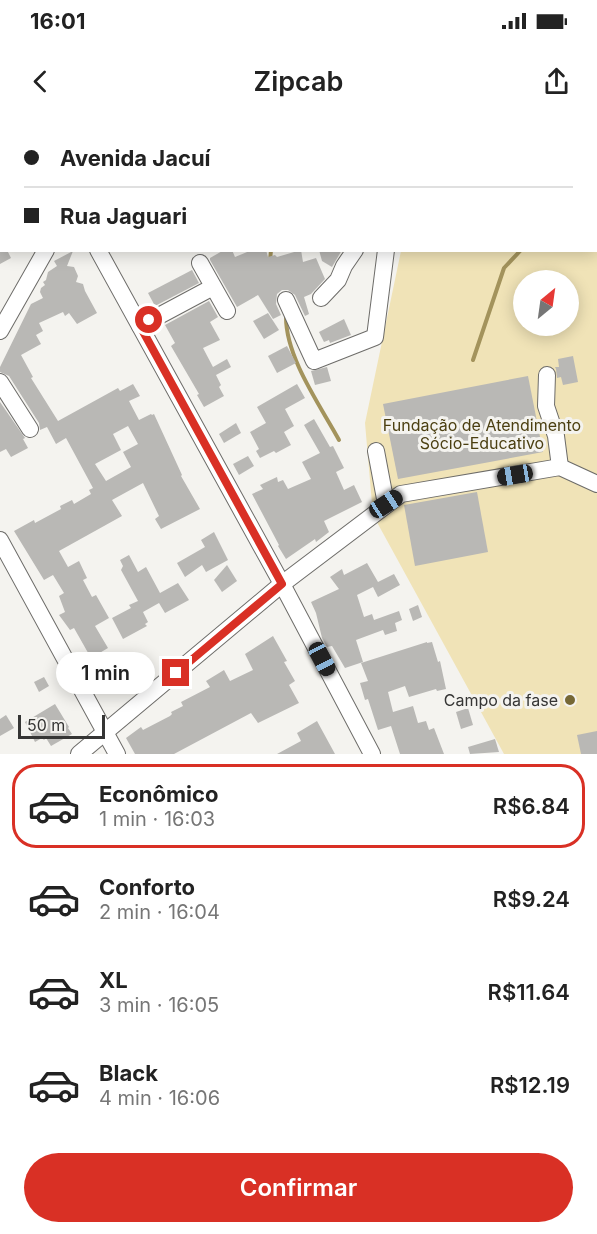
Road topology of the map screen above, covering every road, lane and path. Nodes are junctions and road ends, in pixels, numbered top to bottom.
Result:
1 (45, 252) edge
2 (99, 252) edge
3 (354, 252) edge
4 (386, 252) edge
5 (200, 263) dead end
6 (213, 287) junction
7 (321, 298) dead end
8 (286, 300) dead end
9 (227, 311) dead end
10 (140, 326) junction
11 (0, 331) edge
12 (547, 375) dead end
13 (0, 382) edge
14 (30, 429) dead end
15 (376, 451) dead end
16 (560, 467) junction
17 (597, 484) edge
18 (386, 504) junction
19 (0, 540) edge
20 (282, 584) junction
21 (106, 733) junction
22 (79, 754) edge
23 (117, 754) edge
24 (372, 754) edge

1 - 11 street
2 - 10 street
3 - 7 street
4 - 8 street
5 - 6 street
6 - 9 street
6 - 10 street
10 - 20 street
12 - 16 street
13 - 14 street
15 - 18 street
16 - 17 street
16 - 18 street
18 - 20 street
19 - 21 street
20 - 21 street
20 - 24 street
21 - 22 street
21 - 23 street

